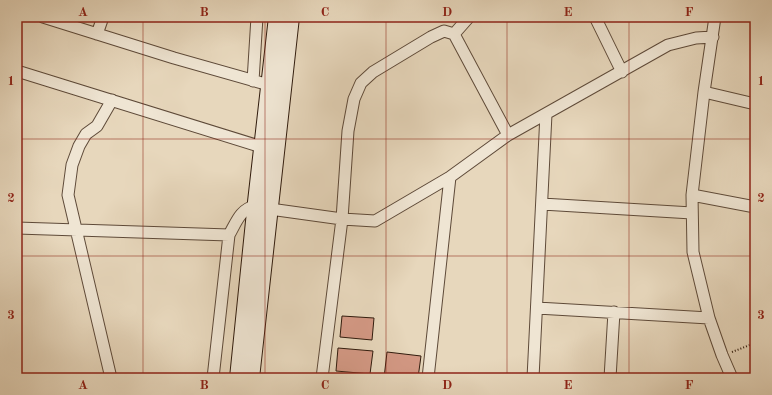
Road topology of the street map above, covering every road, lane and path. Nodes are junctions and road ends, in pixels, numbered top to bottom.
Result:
1 (43, 17) edge
2 (103, 17) edge
3 (257, 17) edge
4 (277, 17) edge
5 (291, 17) edge
6 (469, 17) edge
7 (595, 17) edge
8 (715, 17) edge
9 (97, 34) junction
10 (454, 34) junction
11 (713, 37) junction
12 (17, 71) edge
13 (622, 72) junction
14 (253, 81) junction
15 (269, 85) junction
16 (704, 92) junction
17 (112, 100) junction
18 (755, 104) edge
19 (546, 114) junction
20 (508, 135) junction
21 (262, 146) junction
22 (450, 177) junction
23 (692, 195) junction
24 (542, 204) junction
25 (755, 207) edge
26 (263, 209) junction
27 (692, 214) junction
28 (342, 219) junction
29 (17, 228) edge
30 (76, 230) junction
31 (229, 236) junction
32 (537, 308) junction
33 (614, 312) junction
34 (709, 318) junction
35 (755, 344) edge
36 (722, 355) junction
37 (110, 378) edge
38 (213, 378) edge
39 (238, 378) edge
40 (251, 378) edge
41 (322, 378) edge
42 (428, 378) edge
43 (533, 378) edge
44 (610, 378) edge
45 (732, 378) edge

1 - 9 street
2 - 9 street
3 - 14 street
4 - 15 main road
5 - 26 main road
6 - 10 street
7 - 13 street
8 - 11 street
9 - 14 street
10 - 20 street
10 - 28 street
11 - 13 street
11 - 16 street
12 - 17 street
13 - 19 street
14 - 15 street
15 - 21 main road
16 - 18 street
16 - 23 street
17 - 21 street
17 - 30 street
19 - 20 street
19 - 24 street
20 - 22 street
21 - 26 main road
22 - 28 street
22 - 42 street
23 - 25 street
23 - 27 street
24 - 27 street
24 - 32 street
26 - 28 street
26 - 31 street
26 - 39 main road
26 - 40 main road
27 - 34 street
28 - 41 street
29 - 30 street
30 - 31 street
30 - 37 street
31 - 38 street
32 - 33 street
32 - 43 street
33 - 34 street
33 - 44 street
34 - 36 street
35 - 36 path
36 - 45 street

